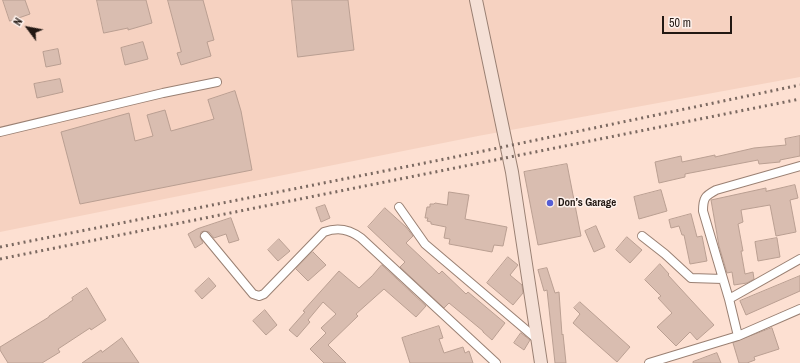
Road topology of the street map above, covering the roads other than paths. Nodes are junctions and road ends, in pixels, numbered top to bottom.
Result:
1 (476, 0) edge
2 (217, 82) dead end
3 (0, 132) edge
4 (800, 166) edge
5 (400, 207) dead end
6 (205, 236) dead end
7 (642, 236) dead end
8 (800, 259) edge
9 (724, 279) junction
10 (729, 299) junction
11 (800, 309) edge
12 (738, 336) junction
13 (538, 340) junction
14 (496, 363) edge
15 (541, 363) edge
16 (649, 363) edge

1 - 13 street
2 - 3 street
4 - 9 street
5 - 13 street
6 - 14 street
7 - 9 street
8 - 10 street
9 - 10 street
10 - 12 street
11 - 12 street
12 - 16 street
13 - 15 street

